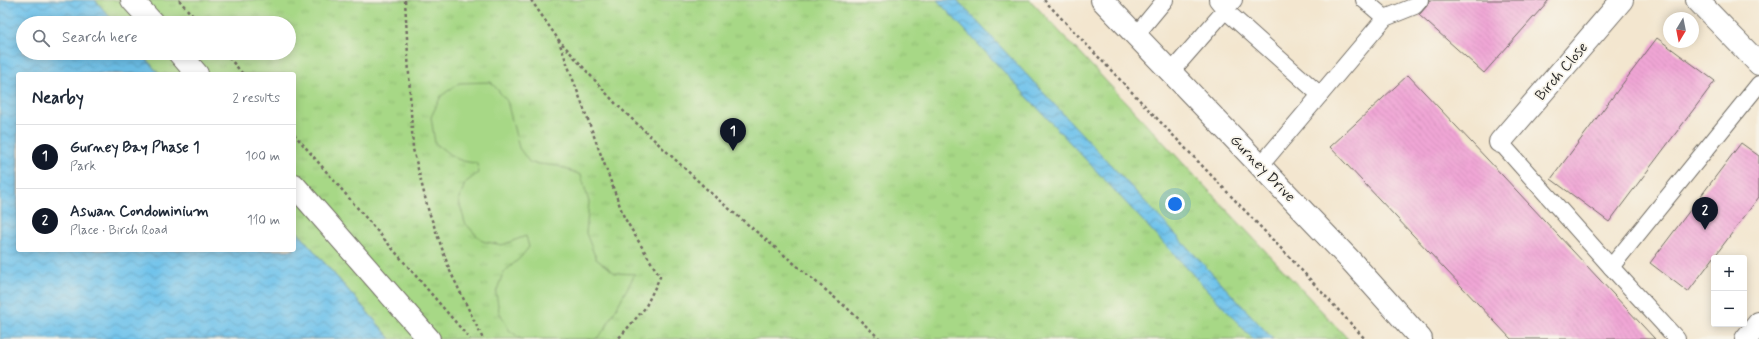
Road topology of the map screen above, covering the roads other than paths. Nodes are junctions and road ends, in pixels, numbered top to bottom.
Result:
1 (132, 0) edge
2 (1102, 0) edge
3 (1165, 0) edge
4 (1364, 0) edge
5 (1420, 0) edge
6 (1622, 0) edge
7 (1697, 0) edge
8 (1225, 3) edge
9 (146, 16) edge
10 (1385, 18) junction
11 (1136, 35) junction
12 (185, 60) edge
13 (1759, 64) edge
14 (195, 72) edge
15 (1171, 72) junction
16 (1759, 84) edge
17 (1320, 95) junction
18 (1500, 142) joint
19 (1260, 166) junction
20 (296, 187) edge
21 (1611, 268) junction
22 (1759, 323) edge
23 (429, 339) edge
24 (1421, 339) edge
25 (1677, 339) edge
26 (1746, 339) edge

1 - 9 street
2 - 11 street, Gurney Drive
3 - 11 lane
4 - 10 lane
5 - 10 lane
6 - 18 street, Birch Close
7 - 13 street
8 - 15 lane
8 - 17 lane
10 - 17 lane
11 - 15 street, Gurney Drive
12 - 14 street
15 - 19 street, Gurney Drive
16 - 21 lane
17 - 19 lane
18 - 21 lane
19 - 24 street, Gurney Drive
20 - 23 street
21 - 25 lane
22 - 26 street

